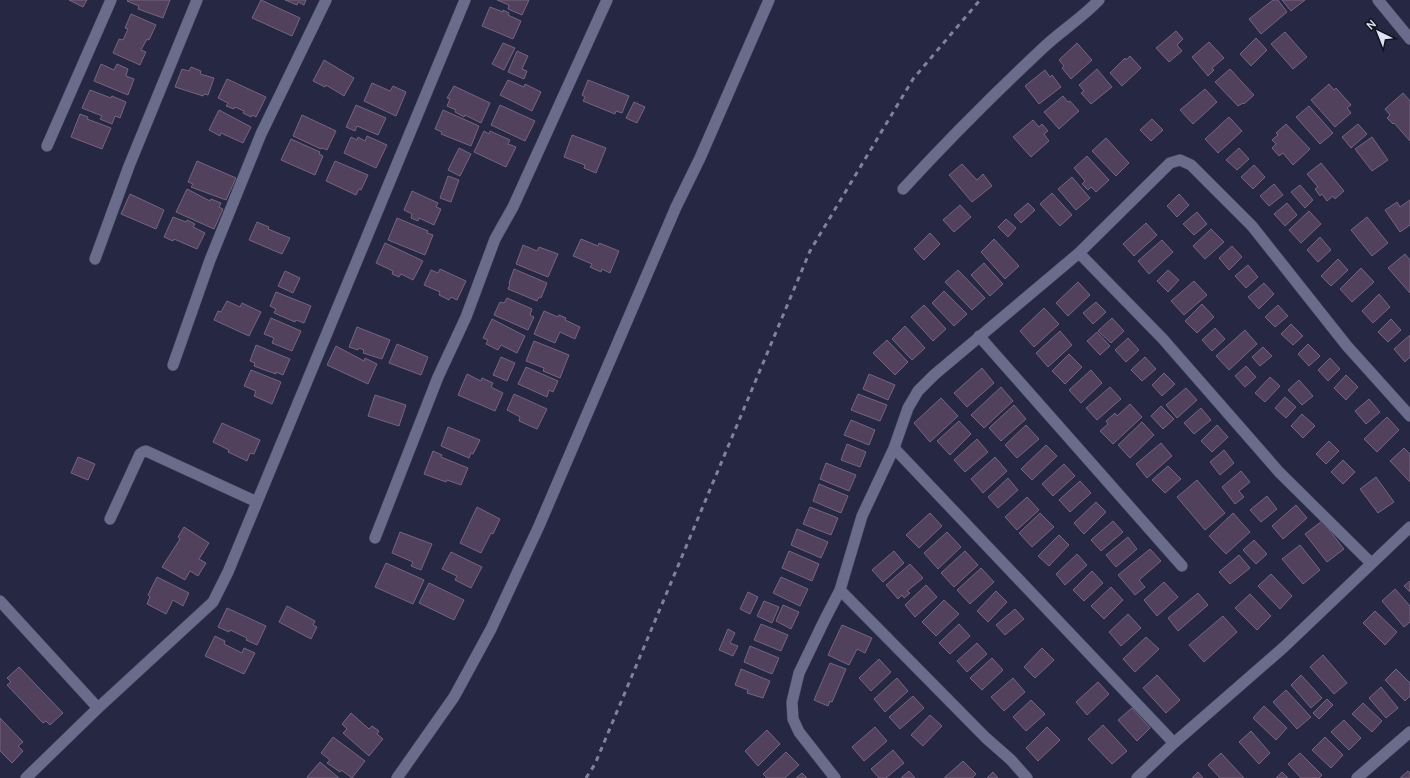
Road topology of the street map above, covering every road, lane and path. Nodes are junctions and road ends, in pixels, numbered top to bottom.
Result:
1 (111, 0) edge
2 (197, 0) edge
3 (326, 0) edge
4 (465, 0) edge
5 (607, 0) edge
6 (769, 0) edge
7 (1099, 0) edge
8 (1378, 0) edge
9 (1410, 39) edge
10 (47, 146) dead end
11 (903, 189) dead end
12 (1079, 253) junction
13 (95, 259) dead end
14 (979, 336) junction
15 (173, 365) dead end
16 (1410, 416) edge
17 (894, 448) junction
18 (257, 502) junction
19 (110, 519) dead end
20 (1410, 527) edge
21 (375, 538) dead end
22 (1371, 563) junction
23 (1182, 566) dead end
24 (840, 590) junction
25 (0, 601) edge
26 (98, 708) junction
27 (1410, 732) edge
28 (1174, 743) junction
29 (26, 778) edge
30 (397, 778) edge
31 (835, 778) edge
32 (1028, 778) edge
33 (1138, 778) edge
34 (1357, 778) edge

1 - 10 street
2 - 13 street
3 - 15 street
4 - 18 street
5 - 21 street
6 - 30 street
7 - 11 street
8 - 9 street
12 - 14 street
12 - 16 street
12 - 22 street
14 - 17 street
14 - 23 street
17 - 24 street
17 - 28 street
18 - 19 street
18 - 26 street
20 - 22 street
22 - 28 street
24 - 31 street
24 - 32 street
25 - 26 street
26 - 29 street
27 - 34 street
28 - 33 street

